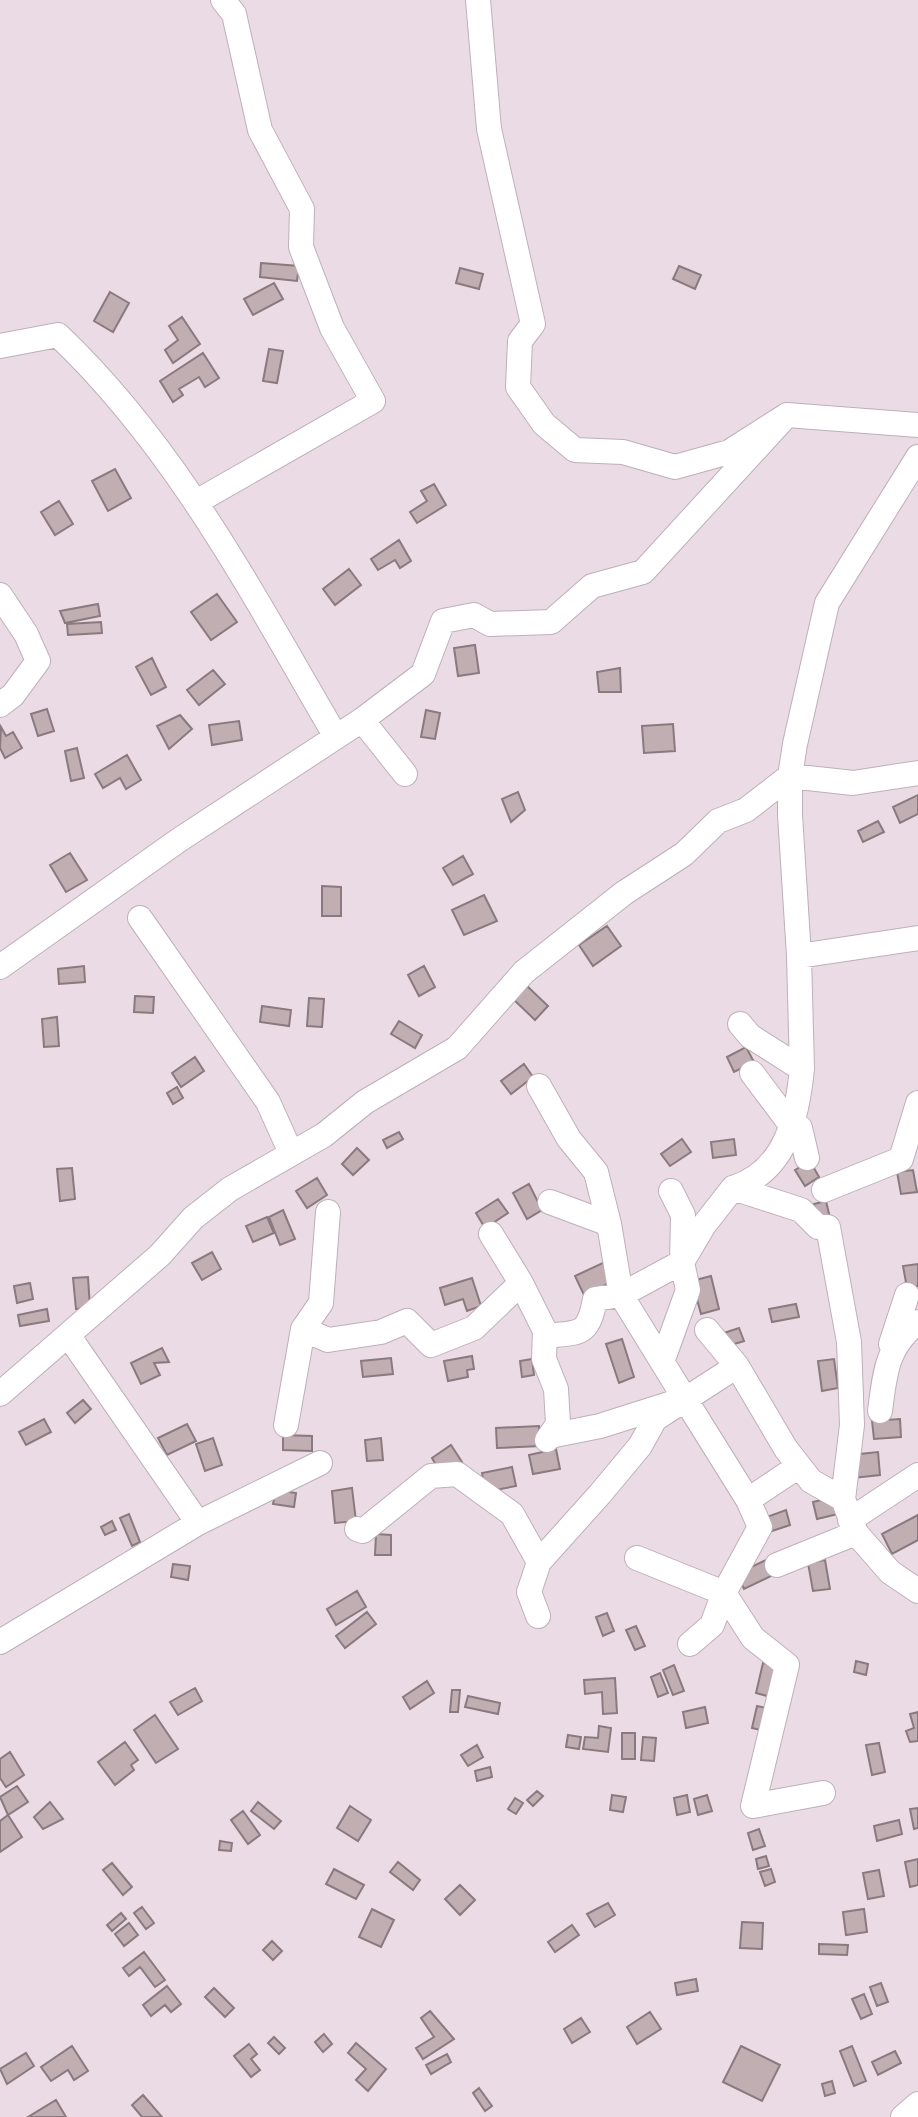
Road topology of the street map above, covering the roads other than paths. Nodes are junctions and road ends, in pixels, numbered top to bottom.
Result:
1 (223, 0) edge
2 (478, 0) edge
3 (0, 346) edge
4 (787, 415) junction
5 (918, 425) edge
6 (918, 457) edge
7 (198, 501) junction
8 (0, 595) edge
9 (0, 705) edge
10 (362, 720) junction
11 (335, 735) junction
12 (918, 773) edge
13 (405, 774) dead end
14 (790, 776) junction
15 (140, 918) dead end
16 (918, 938) edge
17 (799, 956) junction
18 (0, 967) edge
19 (740, 1024) dead end
20 (802, 1069) junction
21 (752, 1073) dead end
22 (539, 1086) dead end
23 (918, 1103) edge
24 (791, 1125) junction
25 (291, 1153) junction
26 (807, 1158) dead end
27 (733, 1188) junction
28 (824, 1190) dead end
29 (671, 1191) dead end
30 (550, 1202) dead end
31 (328, 1212) dead end
32 (609, 1224) junction
33 (491, 1234) dead end
34 (682, 1262) junction
35 (521, 1283) junction
36 (621, 1295) junction
37 (907, 1295) dead end
38 (918, 1322) edge
39 (303, 1329) junction
40 (707, 1330) dead end
41 (68, 1335) junction
42 (545, 1336) junction
43 (888, 1358) junction
44 (662, 1362) junction
45 (737, 1366) junction
46 (0, 1394) edge
47 (685, 1399) junction
48 (880, 1411) dead end
49 (286, 1425) dead end
50 (320, 1463) dead end
51 (799, 1466) junction
52 (918, 1475) edge
53 (748, 1500) junction
54 (850, 1518) junction
55 (198, 1523) junction
56 (357, 1529) dead end
57 (637, 1558) dead end
58 (539, 1562) junction
59 (777, 1565) dead end
60 (918, 1591) edge
61 (724, 1593) junction
62 (538, 1616) dead end
63 (0, 1642) edge
64 (690, 1644) dead end
65 (823, 1793) dead end
66 (918, 2104) edge
67 (903, 2117) edge

1 - 7 street
2 - 4 street
3 - 7 street
4 - 5 street
4 - 10 street
6 - 14 street
7 - 11 street
8 - 9 street
10 - 11 street
10 - 13 street
11 - 18 street
12 - 14 street
14 - 17 street
14 - 25 street
15 - 25 street
16 - 17 street
17 - 20 street
19 - 20 street
20 - 24 street
21 - 24 street
22 - 32 street
23 - 28 street
24 - 26 street
24 - 27 street
25 - 41 street
27 - 34 street
27 - 54 street
29 - 34 street
30 - 32 street
31 - 39 street
32 - 36 street
33 - 35 street
34 - 36 street
34 - 44 street
35 - 39 street
35 - 42 street
36 - 42 street
36 - 44 street
37 - 43 street
38 - 43 street
39 - 49 street
40 - 45 street
41 - 46 street
41 - 55 street
42 - 47 street
43 - 48 street
44 - 47 street
45 - 47 street
45 - 51 street
47 - 53 street
47 - 58 street
50 - 55 street
51 - 53 street
51 - 54 street
52 - 54 street
53 - 61 street
54 - 59 street
54 - 60 street
55 - 63 street
56 - 58 street
57 - 61 street
58 - 62 street
61 - 64 street
61 - 65 street
66 - 67 street

